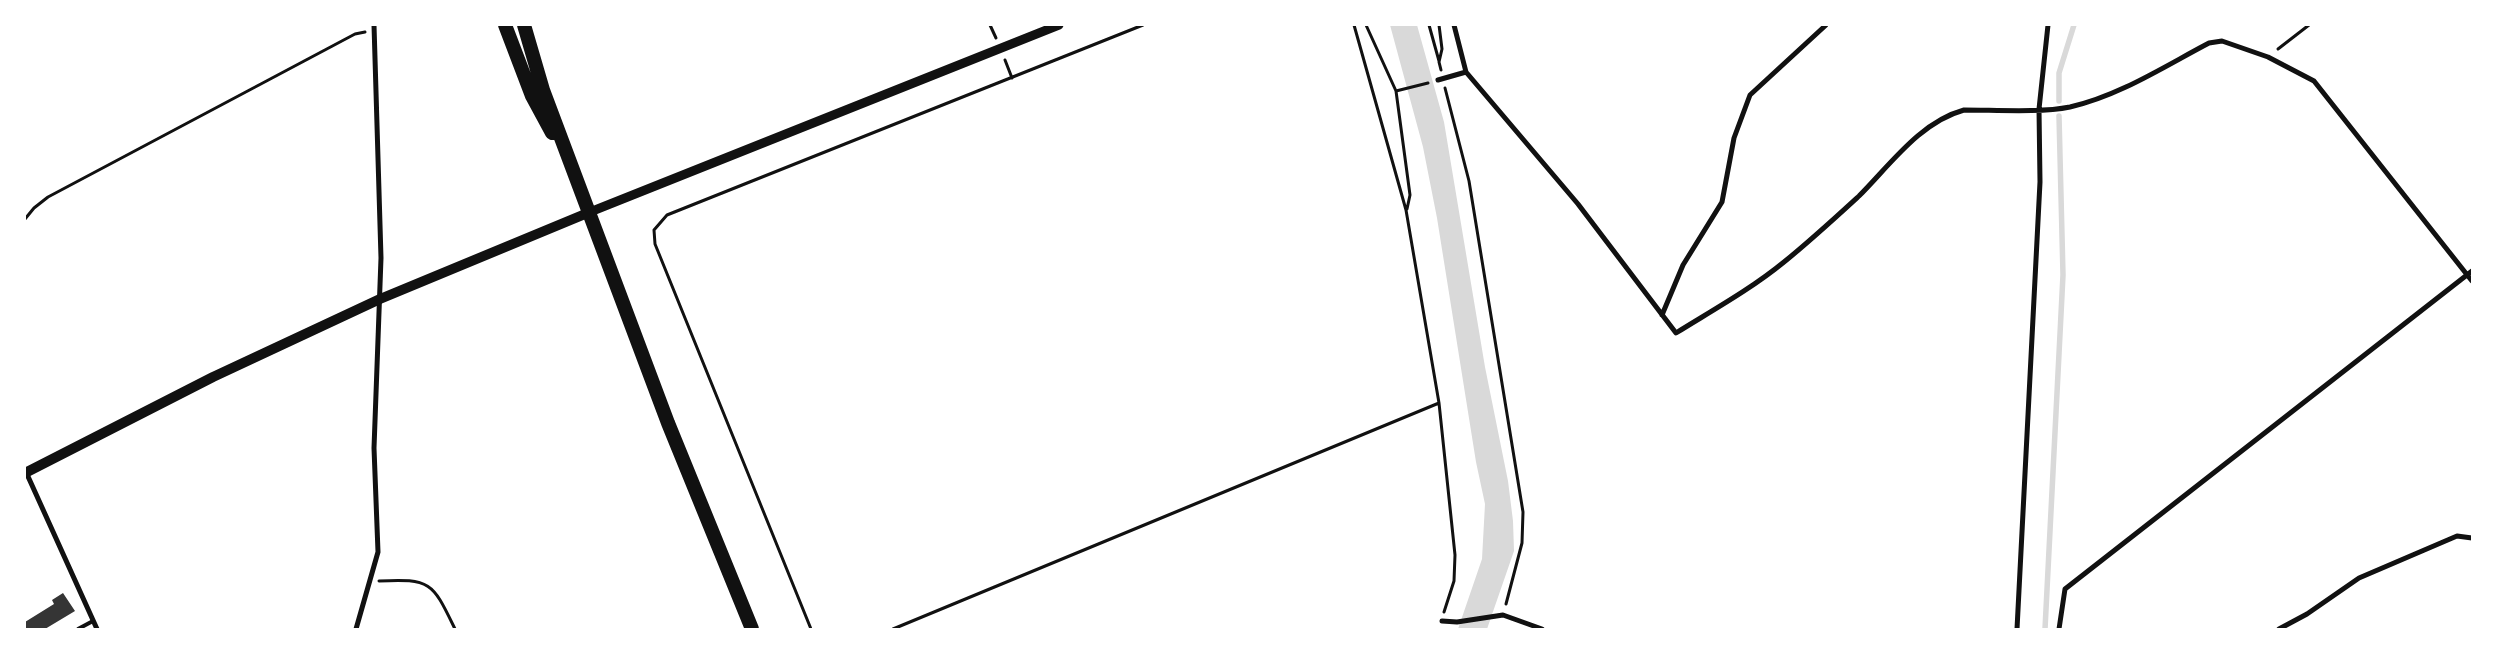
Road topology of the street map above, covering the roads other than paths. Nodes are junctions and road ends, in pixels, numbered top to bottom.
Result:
1 (505, 25) edge
2 (524, 25) edge
3 (1059, 25) edge
4 (1454, 25) edge
5 (1826, 25) edge
6 (2048, 25) edge
7 (374, 28) edge
8 (1466, 72) junction
9 (1438, 80) road end
10 (2039, 109) junction
11 (582, 192) junction
12 (590, 212) junction
13 (2470, 273) edge
14 (2472, 281) edge
15 (380, 299) junction
16 (1662, 315) junction
17 (25, 472) edge
18 (2472, 538) edge
19 (93, 621) junction
20 (1442, 621) road end
21 (78, 629) edge
22 (97, 629) edge
23 (356, 629) edge
24 (752, 629) edge
25 (1542, 629) edge
26 (2016, 629) edge
27 (2059, 629) edge
28 (2279, 629) edge

1 - 11 highway
2 - 11 highway
3 - 12 street
4 - 8 street
5 - 16 street
6 - 10 street
7 - 15 street
8 - 9 street
8 - 16 street
10 - 13 street
10 - 16 street
10 - 26 street
11 - 12 highway
12 - 15 main road
12 - 24 highway
13 - 14 street
13 - 27 street
15 - 17 main road
15 - 23 street
17 - 19 street
18 - 28 street
19 - 21 lane
19 - 22 street
20 - 25 street

